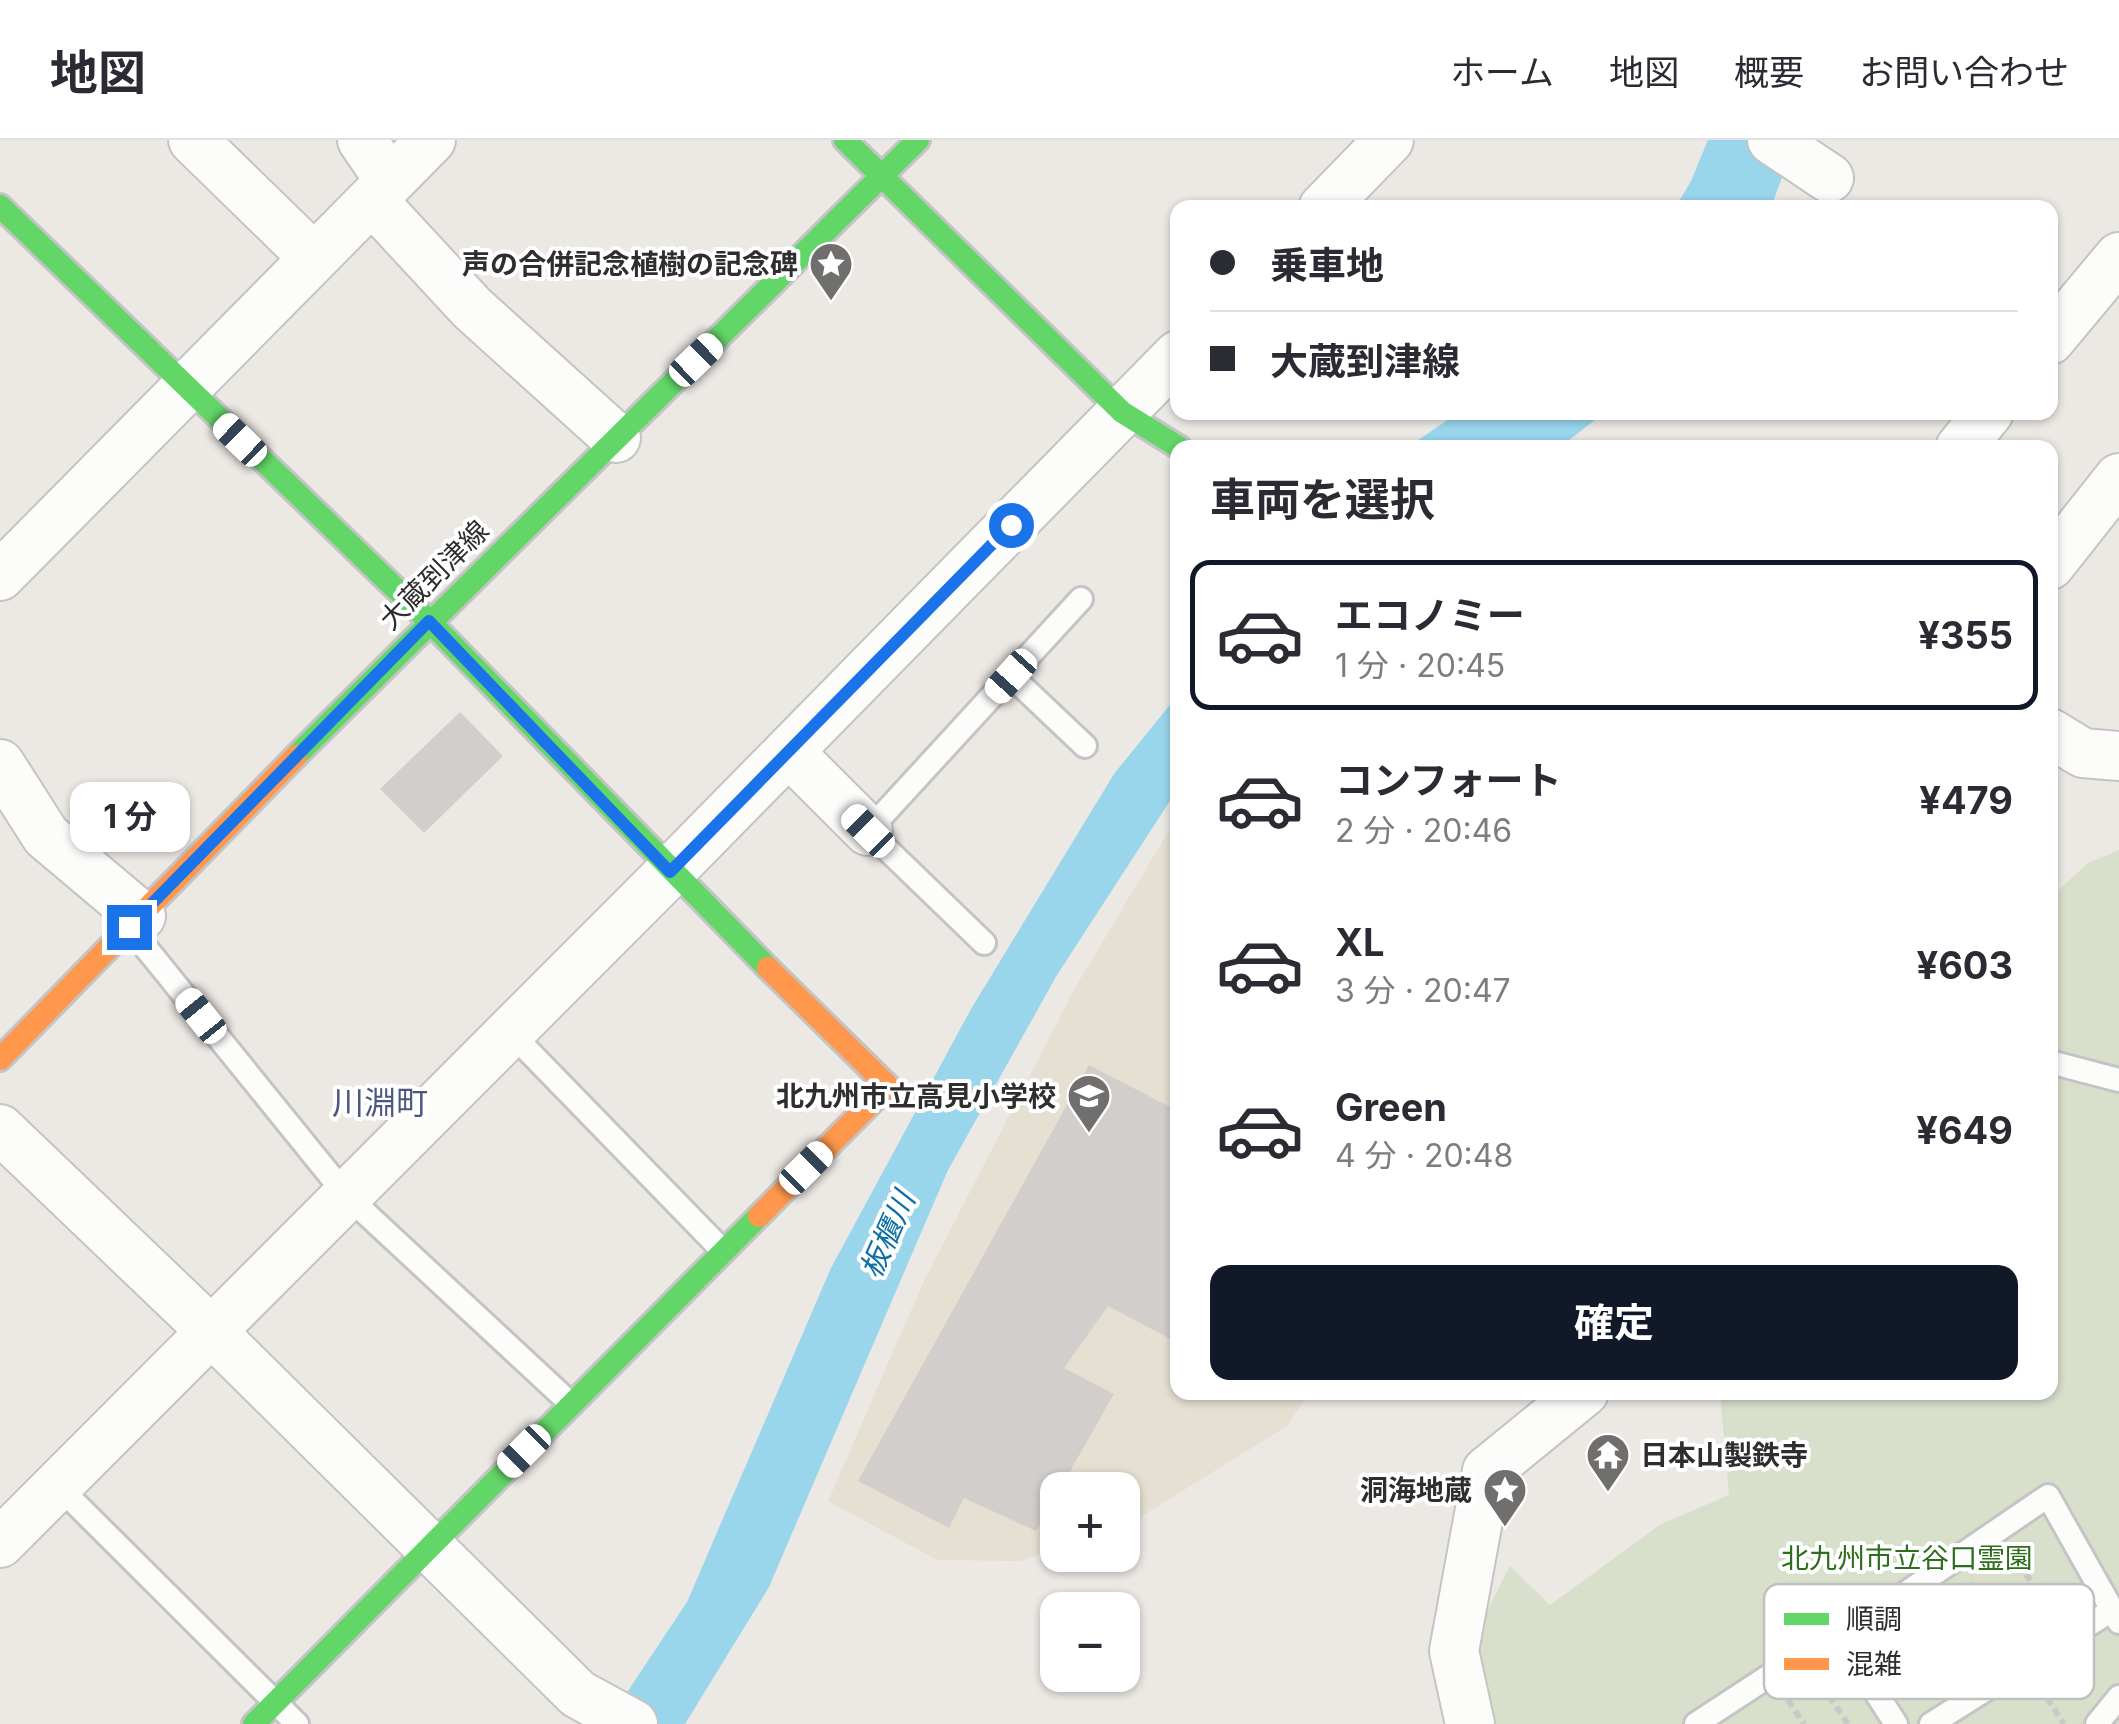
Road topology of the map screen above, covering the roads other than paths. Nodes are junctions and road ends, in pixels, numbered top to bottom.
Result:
1 (193, 140) edge
2 (362, 140) edge
3 (431, 140) edge
4 (844, 140) edge
5 (918, 140) edge
6 (1389, 140) edge
7 (1772, 140) edge
8 (882, 178) junction
9 (1828, 178) dead end
10 (381, 190) junction
11 (1331, 200) edge
12 (0, 206) edge
13 (2119, 257) edge
14 (314, 258) junction
15 (2058, 330) edge
16 (1170, 364) edge
17 (186, 388) junction
18 (1122, 412) junction
19 (1983, 420) edge
20 (616, 438) junction
21 (1966, 440) edge
22 (1170, 442) edge
23 (2119, 478) edge
24 (2058, 555) edge
25 (0, 576) edge
26 (1081, 600) dead end
27 (429, 621) junction
28 (1011, 676) junction
29 (2058, 739) edge
30 (1085, 746) dead end
31 (789, 752) junction
32 (2119, 756) edge
33 (0, 764) edge
34 (868, 831) junction
35 (670, 872) junction
36 (135, 922) junction
37 (984, 943) dead end
38 (510, 1032) junction
39 (0, 1059) edge
40 (2058, 1064) edge
41 (2119, 1080) edge
42 (0, 1129) edge
43 (346, 1195) junction
44 (723, 1250) junction
45 (210, 1330) junction
46 (1575, 1400) edge
47 (571, 1404) junction
48 (57, 1485) junction
49 (0, 1544) edge
50 (430, 1546) junction
51 (1919, 1584) edge
52 (2116, 1616) edge
53 (2094, 1628) edge
54 (1764, 1679) edge
55 (2119, 1697) edge
56 (1880, 1699) edge
57 (1971, 1699) edge
58 (276, 1702) junction
59 (617, 1714) edge
60 (1935, 1721) edge
61 (254, 1724) edge
62 (296, 1724) edge
63 (1470, 1724) edge
64 (1696, 1724) edge
65 (1896, 1724) edge
66 (2097, 1724) edge

1 - 14 street
2 - 10 street
3 - 10 street
4 - 8 street
5 - 8 street, 大蔵到津線
6 - 11 street
7 - 9 street
8 - 18 street
8 - 20 street, 大蔵到津線
10 - 14 street
10 - 20 street
12 - 17 street
13 - 15 street
14 - 17 street
16 - 18 street
17 - 25 street
17 - 27 street
18 - 22 street
18 - 31 street
19 - 21 street
20 - 27 street, 大蔵到津線
23 - 24 street
26 - 28 lane
27 - 35 street
27 - 36 street, 大蔵到津線
28 - 30 lane
28 - 34 lane
29 - 32 street
31 - 34 street
31 - 35 street
33 - 36 street
34 - 37 lane
35 - 38 street
35 - 44 street
36 - 39 street, 大蔵到津線
36 - 43 lane
38 - 43 street
38 - 44 lane
40 - 41 lane
42 - 45 street
43 - 45 street
43 - 47 lane
44 - 47 street
45 - 48 street
45 - 50 street
46 - 63 street
47 - 50 street
48 - 49 street
48 - 58 lane
50 - 58 street
50 - 59 street
51 - 52 lane
52 - 53 lane
54 - 64 lane
55 - 66 lane
56 - 65 lane
57 - 60 lane
58 - 61 street
58 - 62 lane

